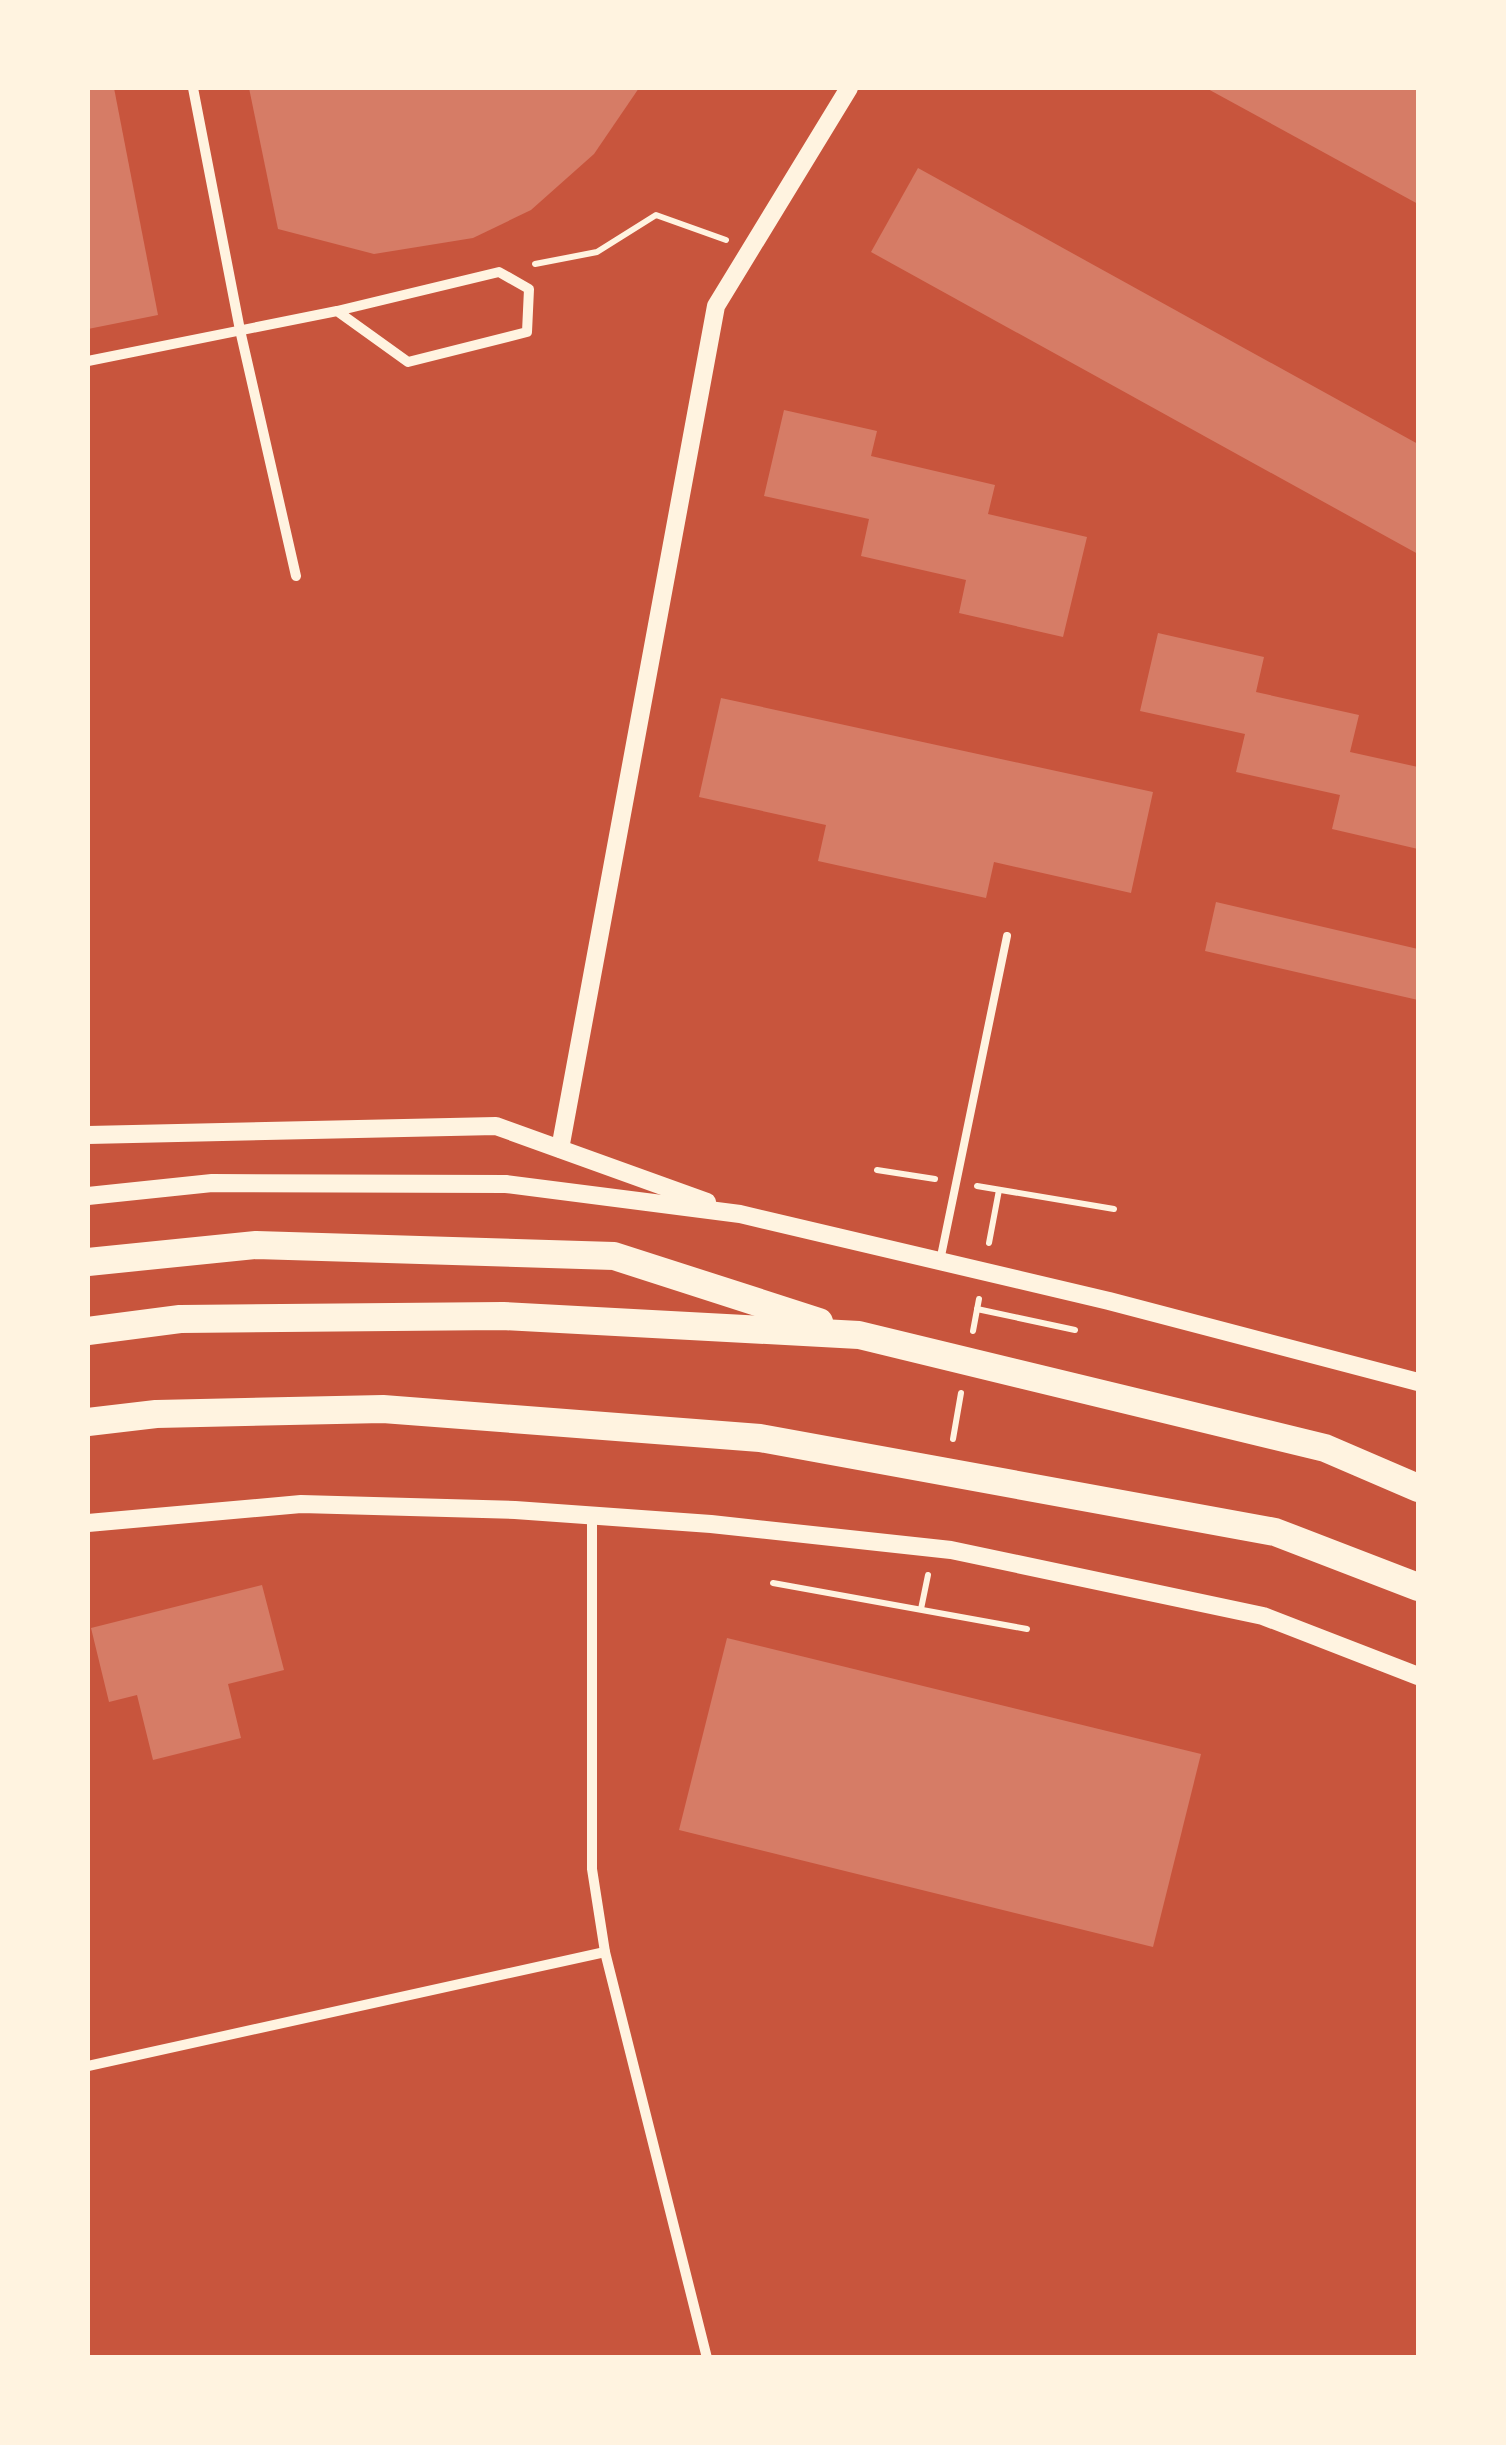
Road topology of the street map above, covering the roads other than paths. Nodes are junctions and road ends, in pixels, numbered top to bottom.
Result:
1 (193, 88) edge
2 (849, 88) edge
3 (336, 311) junction
4 (240, 330) junction
5 (88, 362) edge
6 (296, 576) dead end
7 (1006, 936) dead end
8 (88, 1135) edge
9 (560, 1149) junction
10 (88, 1196) edge
11 (740, 1214) junction
12 (940, 1261) junction
13 (88, 1262) edge
14 (88, 1331) edge
15 (859, 1335) junction
16 (1417, 1379) edge
17 (88, 1422) edge
18 (1418, 1488) edge
19 (592, 1514) junction
20 (88, 1523) edge
21 (1418, 1587) edge
22 (1418, 1676) edge
23 (604, 1952) junction
24 (88, 2066) edge
25 (707, 2358) edge

1 - 4 street
2 - 9 street
3 - 3 street
3 - 4 street
4 - 5 street
4 - 6 street
7 - 12 lane
8 - 9 street
9 - 11 street
10 - 11 street
11 - 12 street
12 - 16 street
13 - 15 highway
14 - 15 highway
15 - 18 highway
17 - 21 highway
19 - 20 street
19 - 22 street
19 - 23 street
23 - 24 street
23 - 25 street

